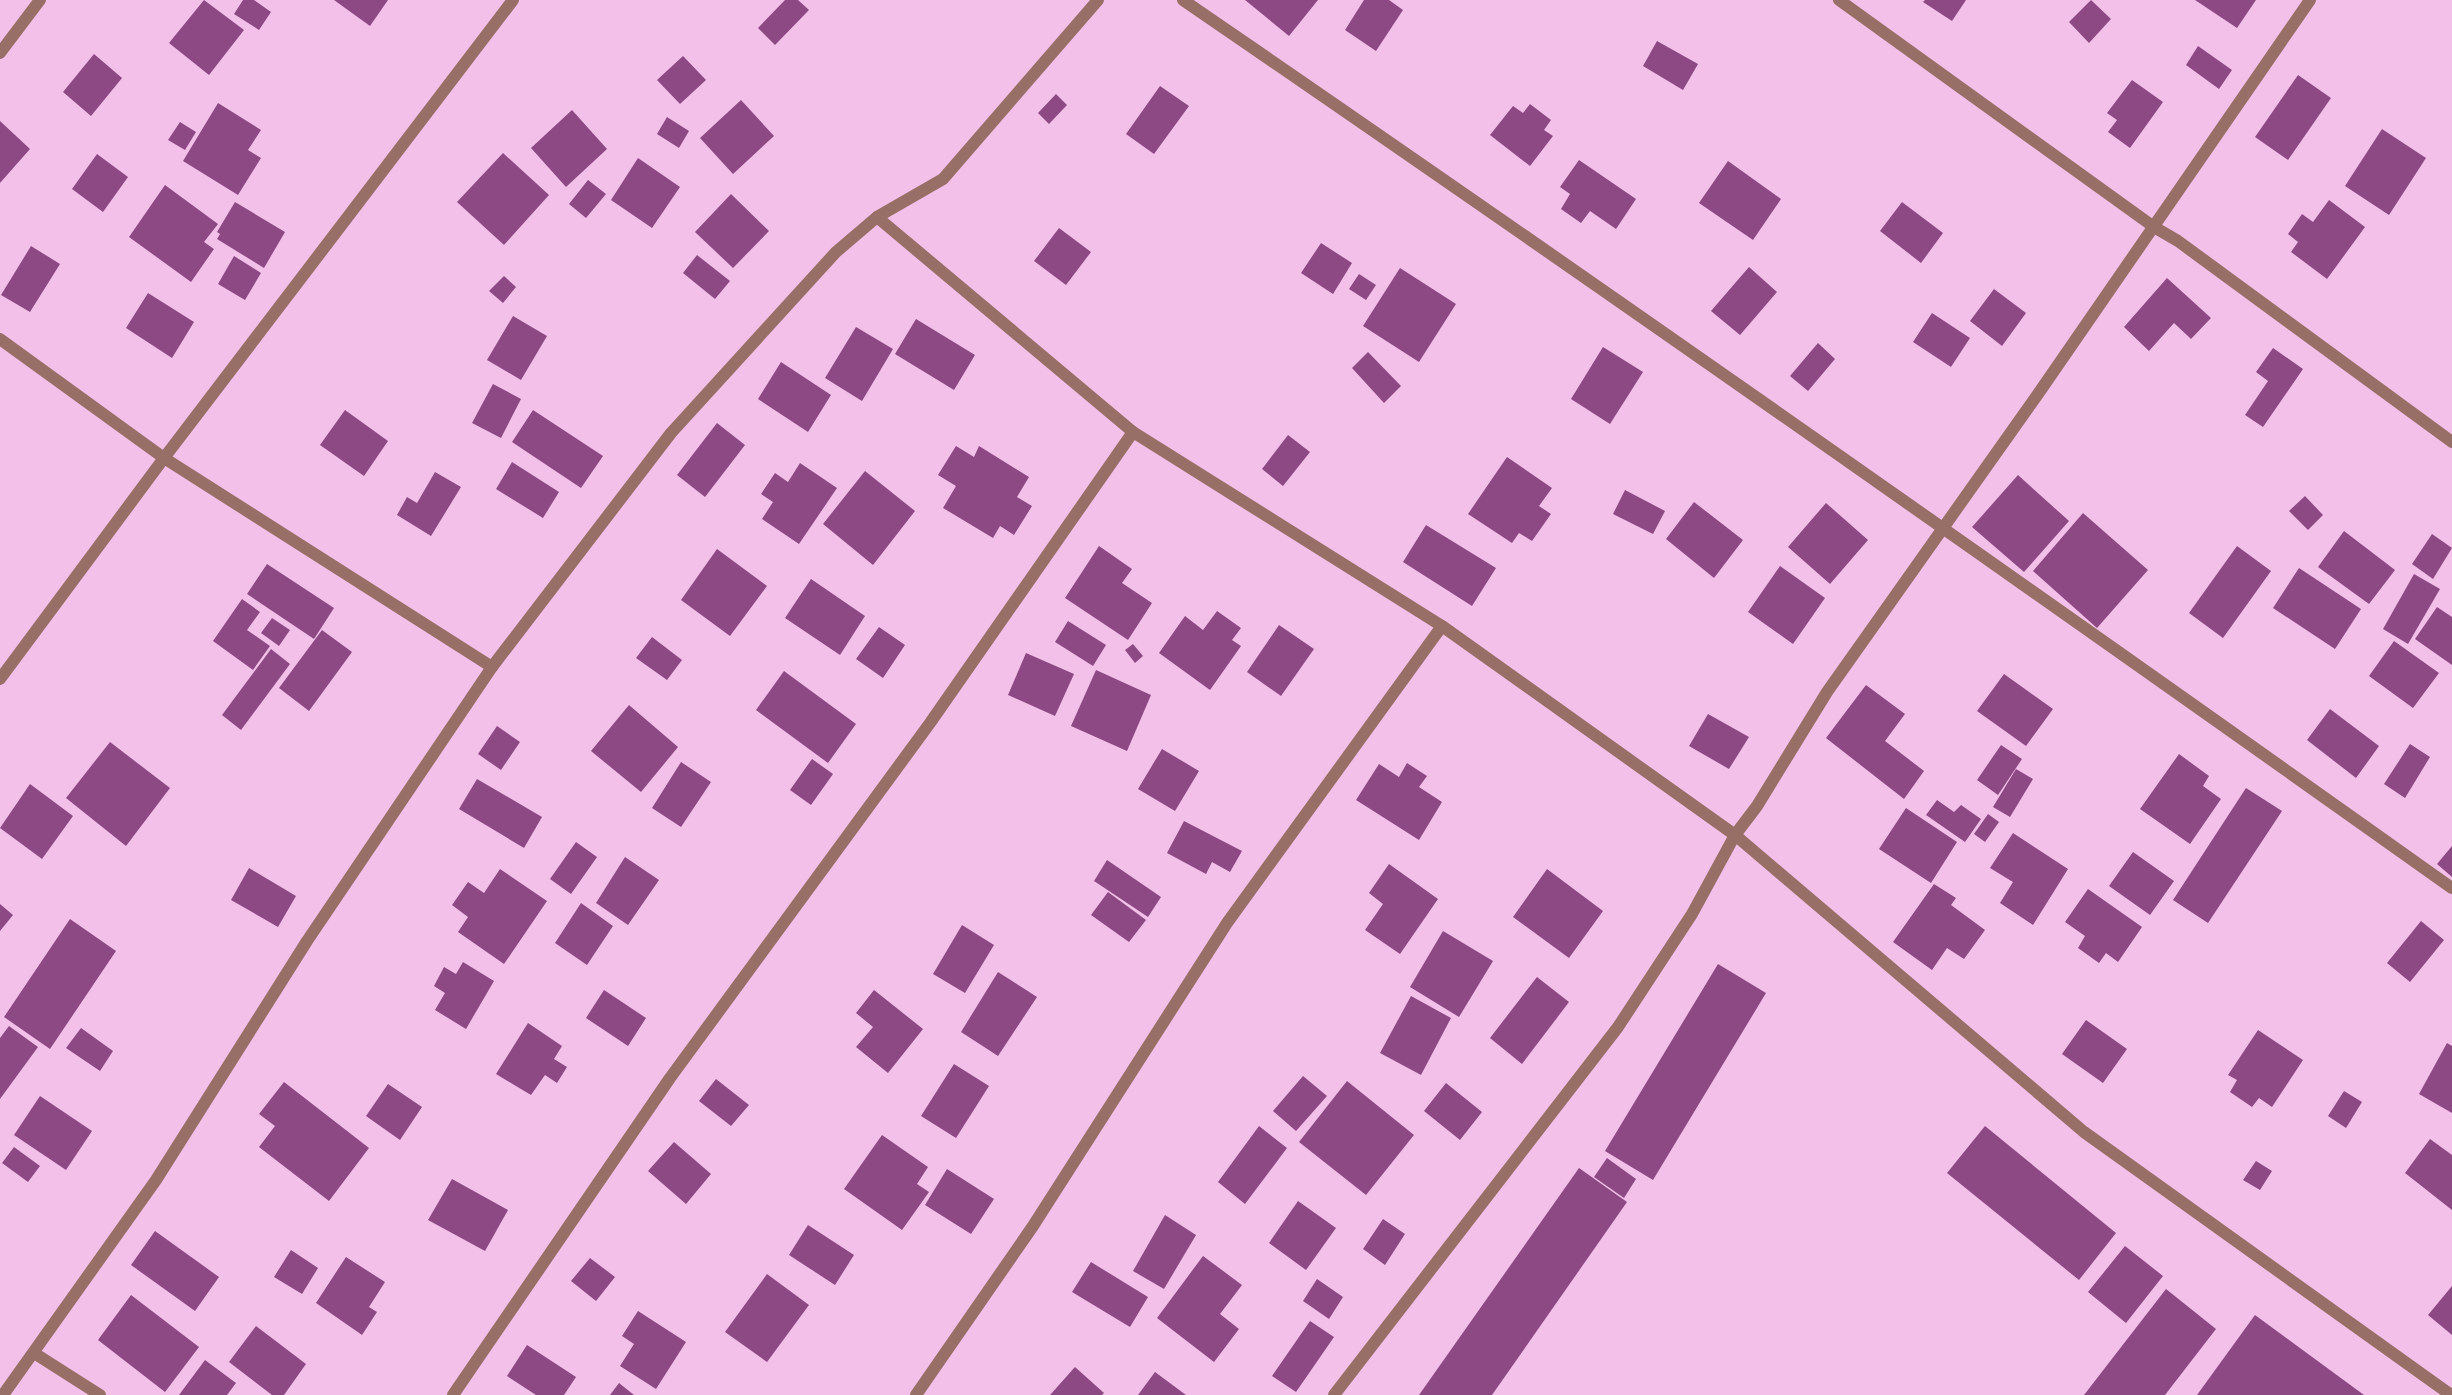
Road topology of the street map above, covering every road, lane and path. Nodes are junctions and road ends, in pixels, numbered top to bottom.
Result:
1 (40, 0) edge
2 (513, 0) edge
3 (1098, 0) edge
4 (1183, 0) edge
5 (1839, 0) edge
6 (2310, 0) edge
7 (0, 53) edge
8 (877, 217) junction
9 (2154, 227) junction
10 (0, 339) edge
11 (1132, 432) junction
12 (2452, 442) edge
13 (164, 458) junction
14 (1944, 527) junction
15 (1442, 626) junction
16 (492, 667) junction
17 (0, 679) edge
18 (1735, 835) junction
19 (2452, 888) edge
20 (34, 1353) junction
21 (3, 1395) edge
22 (100, 1395) edge
23 (453, 1395) edge
24 (916, 1395) edge
25 (1334, 1395) edge
26 (2451, 1395) edge

1 - 7 street
2 - 13 street
3 - 8 street
4 - 14 street
5 - 9 street
6 - 9 street
8 - 11 street
8 - 16 street
9 - 12 street
9 - 14 street
10 - 13 street
11 - 15 street
11 - 23 street
13 - 16 street
13 - 17 street
14 - 18 street
14 - 19 street
15 - 18 street
15 - 24 street
16 - 20 street
18 - 25 street
18 - 26 street
20 - 21 street
20 - 22 street

